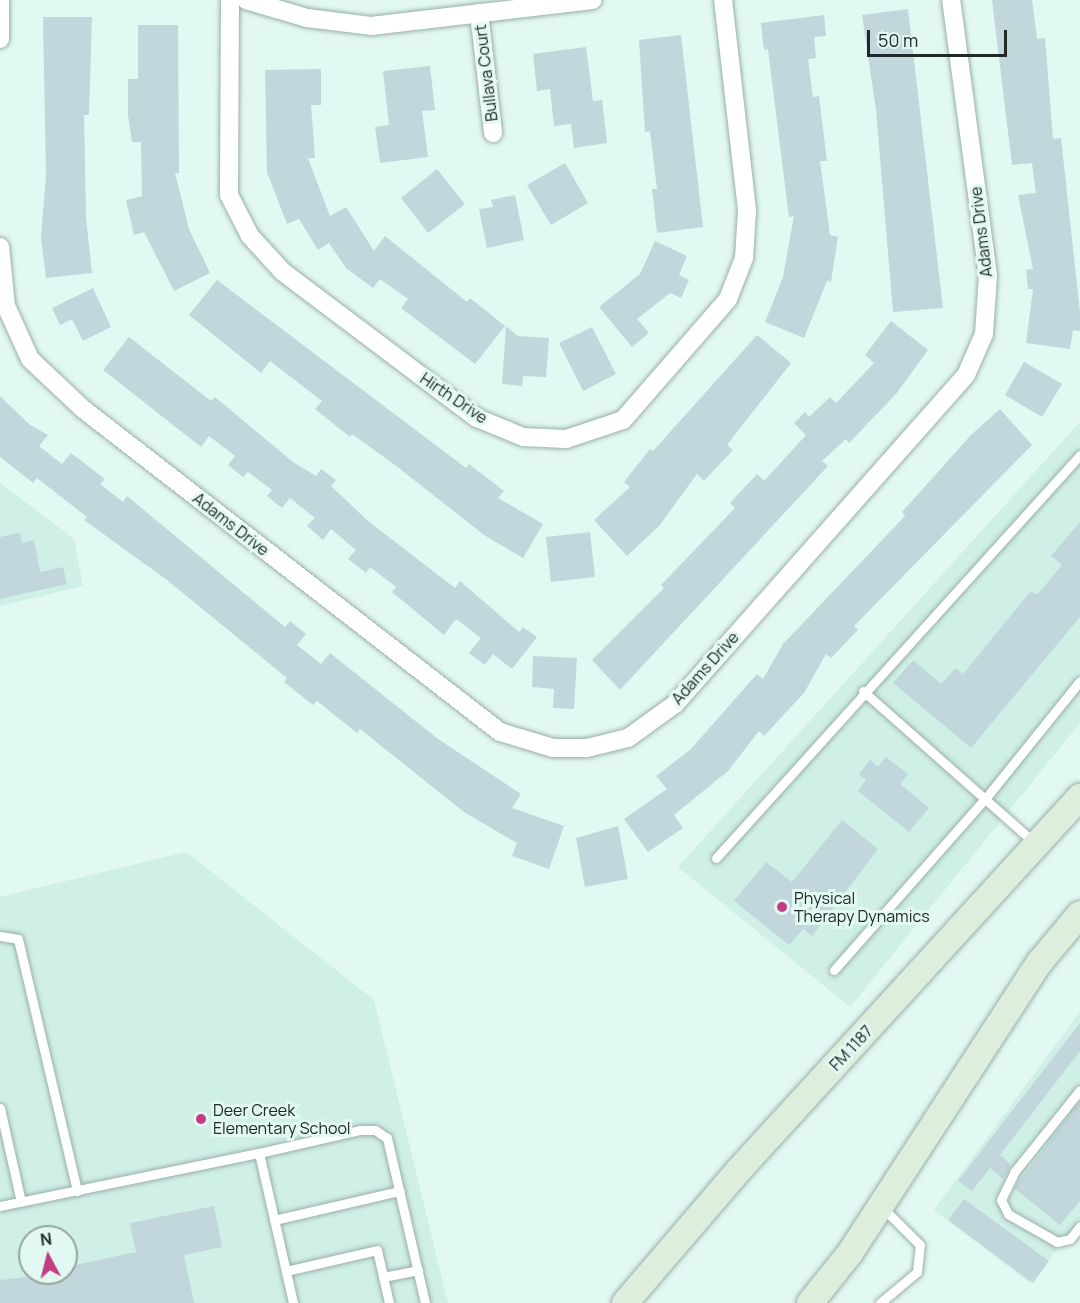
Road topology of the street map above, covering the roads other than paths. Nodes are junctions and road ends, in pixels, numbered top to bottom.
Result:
1 (0, 0) edge
2 (230, 0) edge
3 (246, 0) edge
4 (592, 0) edge
5 (723, 0) edge
6 (951, 0) edge
7 (478, 13) junction
8 (0, 39) edge
9 (493, 133) dead end
10 (0, 247) edge
11 (1080, 455) edge
12 (1080, 681) edge
13 (863, 691) junction
14 (1080, 797) edge
15 (985, 799) junction
16 (1038, 846) junction
17 (716, 858) dead end
18 (1080, 914) edge
19 (0, 936) edge
20 (834, 970) dead end
21 (1080, 1090) edge
22 (0, 1108) edge
23 (259, 1153) junction
24 (77, 1191) junction
25 (400, 1191) junction
26 (21, 1202) junction
27 (879, 1204) junction
28 (0, 1206) edge
29 (274, 1220) junction
30 (1080, 1226) edge
31 (418, 1270) junction
32 (286, 1271) junction
33 (383, 1277) junction
34 (293, 1303) edge
35 (389, 1303) edge
36 (426, 1303) edge
37 (625, 1303) edge
38 (810, 1303) edge
39 (880, 1303) edge

1 - 8 street
2 - 5 street, Hirth Drive
3 - 7 street
4 - 7 street
6 - 10 street, Adams Drive
7 - 9 street, Bullava Court
11 - 13 lane
12 - 15 lane
13 - 15 lane
13 - 17 lane
14 - 16 main road, FM 1187 / FM 1187
15 - 16 lane
15 - 20 lane
16 - 37 main road, FM 1187 / FM 1187
18 - 27 main road
19 - 24 lane
21 - 30 lane
22 - 26 lane
23 - 24 lane
23 - 25 lane
23 - 29 lane
24 - 26 lane
25 - 29 lane
25 - 31 lane
26 - 28 lane
27 - 38 main road
27 - 39 lane
29 - 32 lane
31 - 33 lane
31 - 36 lane
32 - 33 lane
32 - 34 lane
33 - 35 lane

